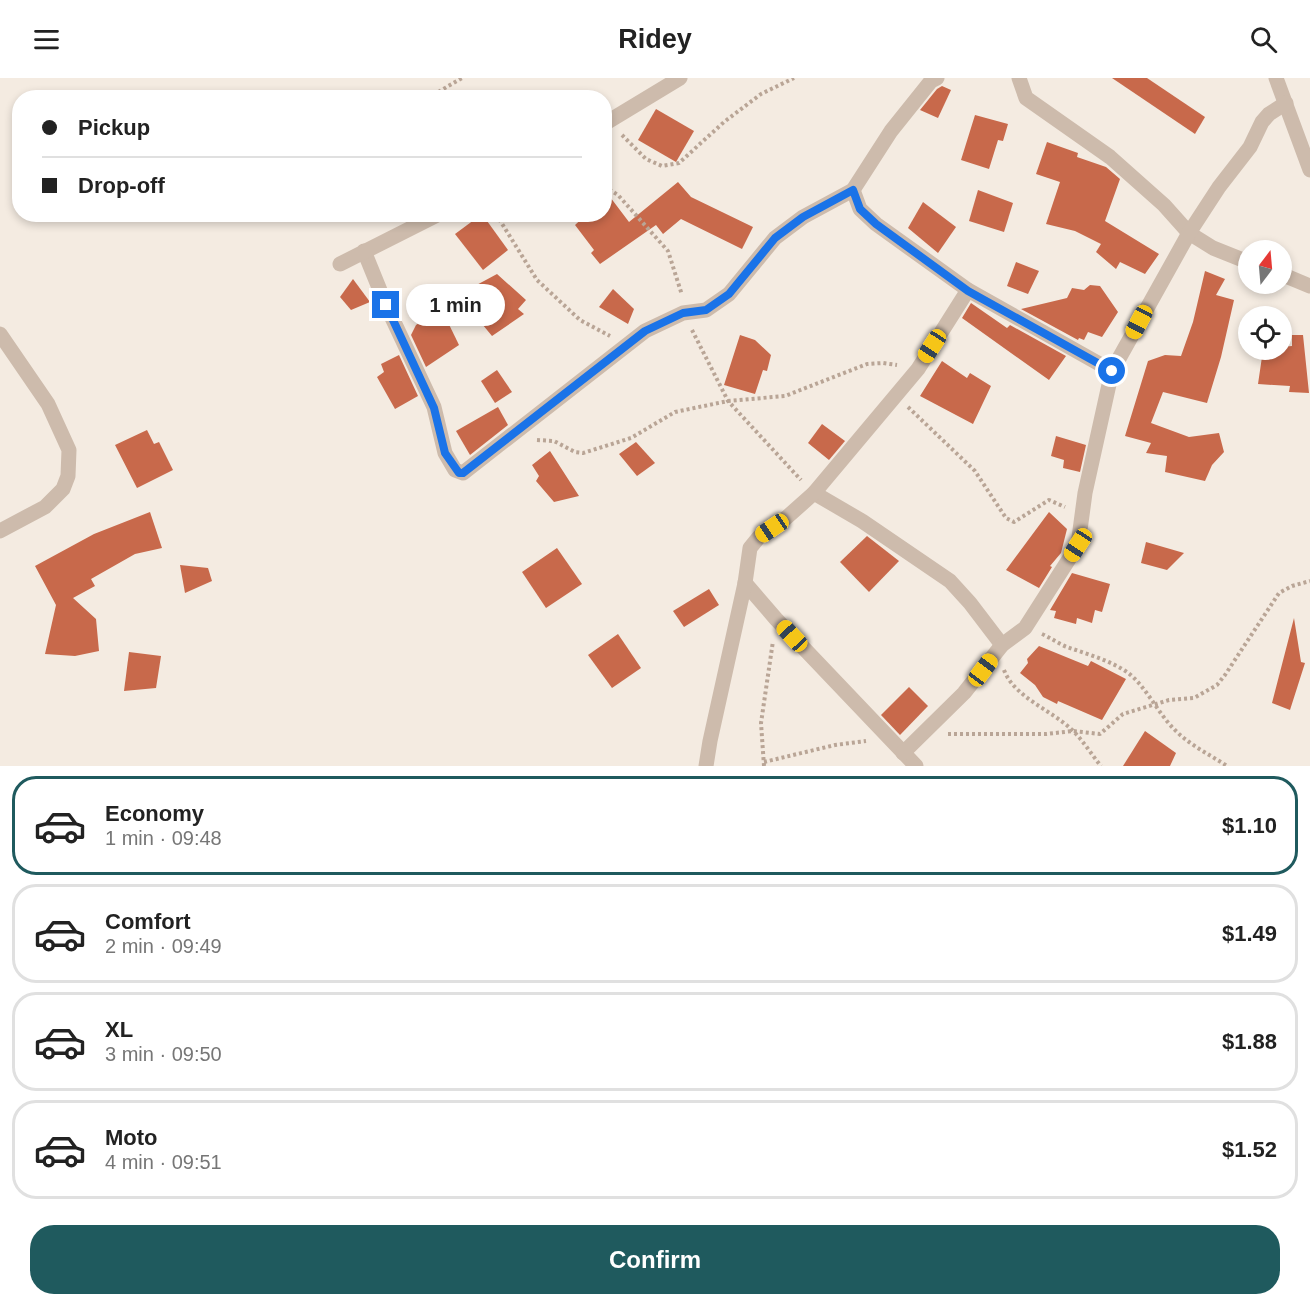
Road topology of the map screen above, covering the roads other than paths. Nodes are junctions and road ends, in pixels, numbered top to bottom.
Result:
1 (680, 78) edge
2 (937, 78) edge
3 (1019, 78) edge
4 (1276, 78) edge
5 (1286, 103) junction
6 (612, 120) edge
7 (1310, 170) edge
8 (853, 190) junction
9 (423, 222) edge
10 (1189, 233) junction
11 (364, 251) junction
12 (1238, 258) edge
13 (340, 264) dead end
14 (1292, 279) edge
15 (1310, 286) edge
16 (968, 291) junction
17 (0, 334) edge
18 (1112, 371) junction
19 (814, 493) junction
20 (0, 531) edge
21 (745, 583) junction
22 (1002, 645) junction
23 (903, 753) junction
24 (706, 766) edge
25 (916, 766) edge

1 - 6 street
2 - 8 street
3 - 10 street
4 - 5 street
5 - 7 street
5 - 10 street
8 - 11 street
8 - 16 street
9 - 11 street
10 - 12 street
10 - 18 street
11 - 13 street
14 - 15 street
16 - 18 street
16 - 19 street
17 - 20 street
18 - 22 street
19 - 21 street
19 - 22 street
21 - 23 street
21 - 24 street
22 - 23 street
23 - 25 street

